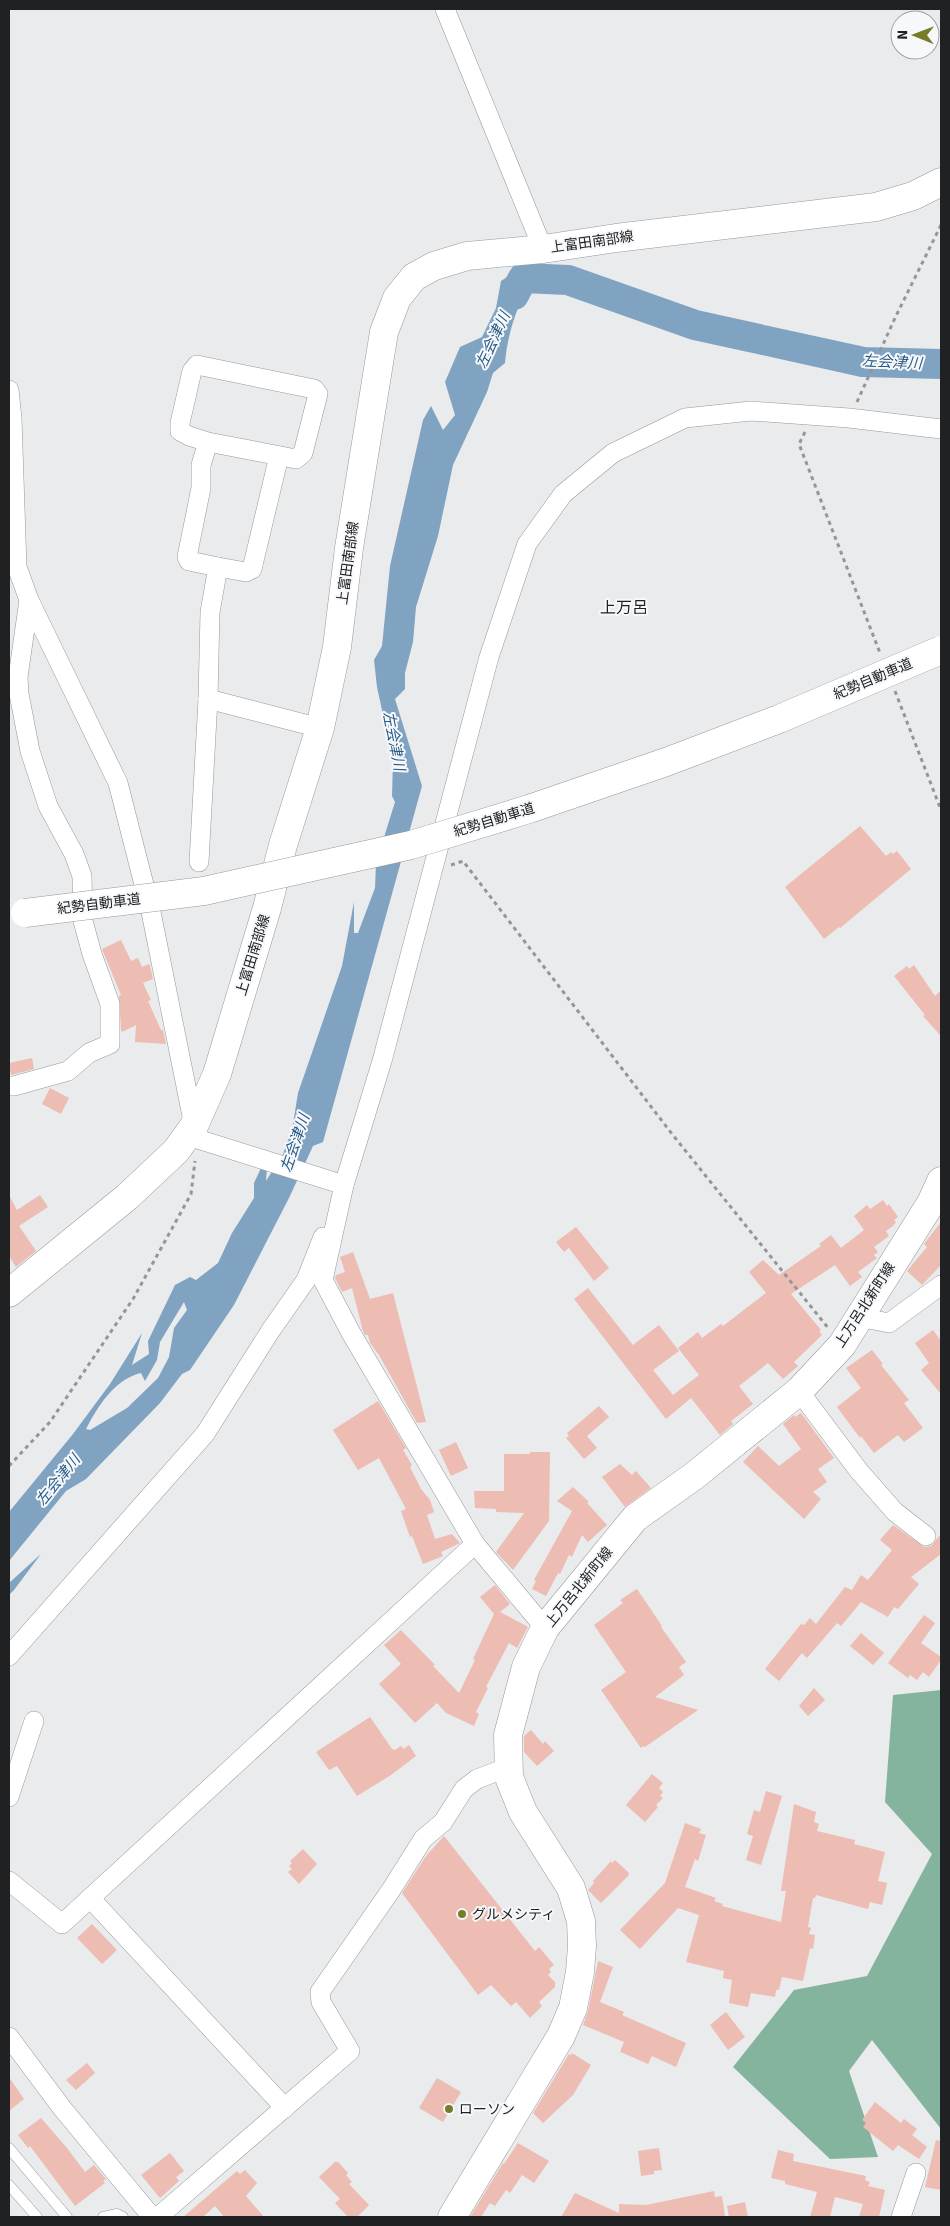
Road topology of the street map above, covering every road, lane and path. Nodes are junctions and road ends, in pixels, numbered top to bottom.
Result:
1 (445, 9) edge
2 (941, 182) edge
3 (941, 224) edge
4 (543, 249) junction
5 (9, 390) edge
6 (857, 402) dead end
7 (941, 429) edge
8 (812, 430) dead end
9 (208, 442) junction
10 (279, 456) junction
11 (218, 567) junction
12 (29, 600) junction
13 (941, 650) edge
14 (881, 654) dead end
15 (891, 682) dead end
16 (208, 699) junction
17 (320, 728) junction
18 (941, 810) edge
19 (199, 862) dead end
20 (445, 868) dead end
21 (25, 913) dead end
22 (9, 1086) edge
23 (197, 1137) junction
24 (941, 1181) edge
25 (337, 1183) junction
26 (941, 1285) edge
27 (9, 1293) edge
28 (859, 1317) junction
29 (842, 1345) junction
30 (799, 1391) junction
31 (9, 1466) edge
32 (926, 1536) dead end
33 (476, 1544) junction
34 (545, 1628) junction
35 (9, 1656) edge
36 (34, 1720) dead end
37 (509, 1768) junction
38 (9, 1797) edge
39 (9, 1881) edge
40 (90, 1898) junction
41 (9, 2038) edge
42 (285, 2108) junction
43 (9, 2148) edge
44 (916, 2173) dead end
45 (9, 2184) edge
46 (37, 2217) edge
47 (67, 2217) edge
48 (103, 2217) edge
49 (123, 2217) edge
50 (152, 2217) edge
51 (158, 2217) edge
52 (452, 2217) edge
53 (900, 2217) edge

1 - 4 street
2 - 4 main road, 上富田南部線
3 - 6 path
4 - 17 main road, 上富田南部線
5 - 12 street
7 - 25 street
8 - 14 path
9 - 10 street
9 - 10 street
9 - 11 street
10 - 11 street
11 - 16 street
12 - 22 street
12 - 23 street
13 - 21 main road, 紀勢自動車道, bridge
15 - 18 path
16 - 17 street
16 - 19 street
17 - 23 main road, 上富田南部線
20 - 29 path
23 - 25 street
23 - 27 main road, 上富田南部線
23 - 31 path
24 - 28 main road, 上万呂北新町線
25 - 33 street
25 - 35 street
26 - 28 street
28 - 29 main road, 上万呂北新町線
29 - 30 main road, 上万呂北新町線
30 - 32 street
30 - 34 main road, 上万呂北新町線
33 - 34 street
33 - 40 street
34 - 37 main road, 上万呂北新町線
36 - 38 street
37 - 42 street
37 - 52 main road, 上万呂北新町線
39 - 40 street
40 - 42 street
41 - 50 street
42 - 51 street
43 - 47 lane
44 - 53 street
45 - 46 lane
48 - 49 lane

